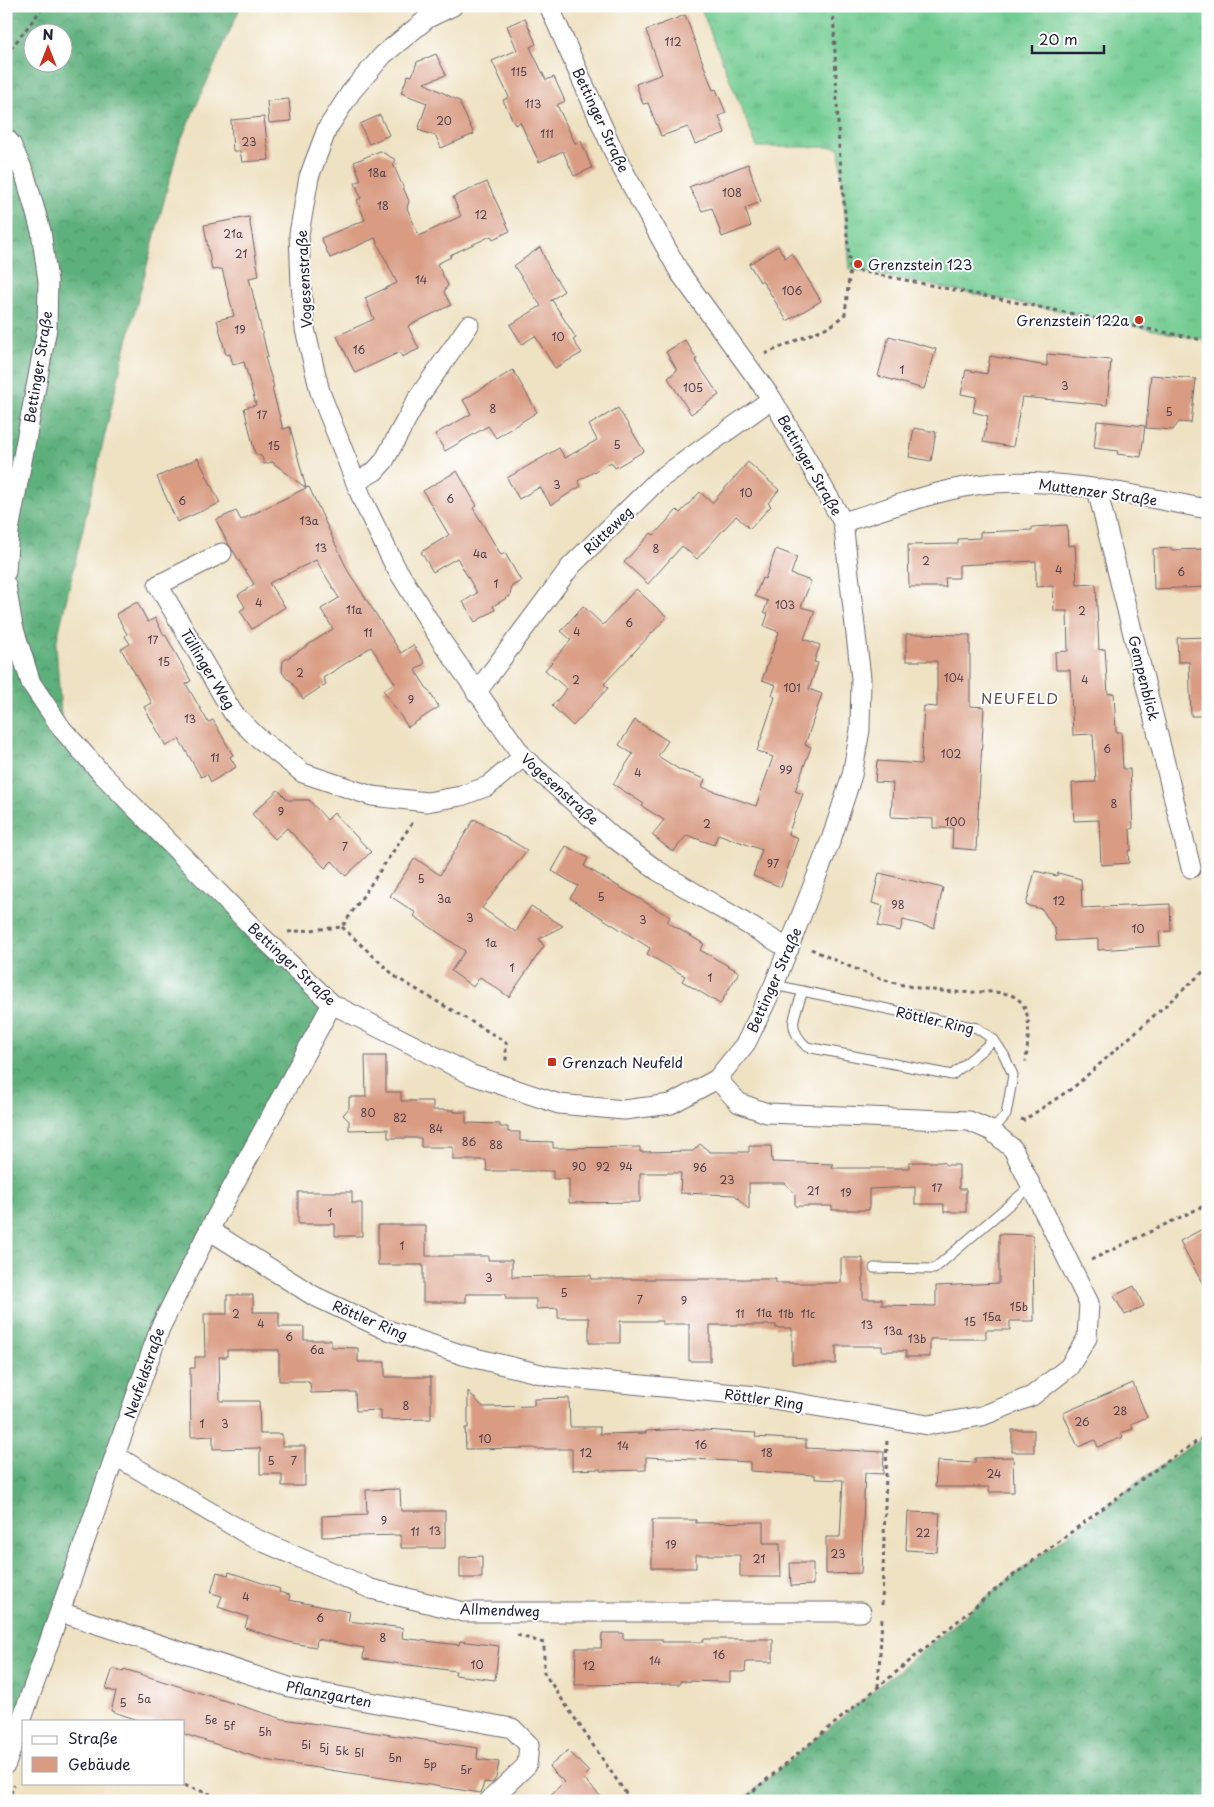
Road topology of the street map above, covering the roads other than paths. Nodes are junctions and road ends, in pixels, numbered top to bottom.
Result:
1 (453, 6) edge
2 (549, 6) edge
3 (6, 138) edge
4 (469, 325) dead end
5 (772, 399) junction
6 (356, 482) junction
7 (1097, 489) junction
8 (1208, 509) edge
9 (843, 522) junction
10 (222, 552) dead end
11 (6, 572) edge
12 (6, 585) edge
13 (476, 693) junction
14 (523, 757) junction
15 (1192, 868) dead end
16 (789, 949) junction
17 (774, 985) junction
18 (803, 991) junction
19 (332, 1004) junction
20 (994, 1040) junction
21 (717, 1079) junction
22 (992, 1131) junction
23 (1031, 1186) junction
24 (209, 1230) junction
25 (874, 1268) dead end
26 (116, 1456) junction
27 (60, 1612) junction
28 (861, 1612) dead end
29 (6, 1764) edge
30 (489, 1801) edge

1 - 6 street, Vogesenstraße
2 - 5 street, Bettinger Straße
3 - 11 street, Bettinger Straße
4 - 6 street
5 - 9 street, Bettinger Straße
5 - 13 street, Rütteweg
6 - 13 street, Vogesenstraße
7 - 8 street, Muttenzer Straße
7 - 9 street, Muttenzer Straße
7 - 15 street, Gempenblick
9 - 16 street, Bettinger Straße
10 - 14 street, Tüllinger Weg
12 - 19 street, Bettinger Straße
13 - 14 street, Vogesenstraße
14 - 16 street, Vogesenstraße
16 - 17 street, Bettinger Straße
17 - 18 lane, Röttler Ring
17 - 21 street, Bettinger Straße
18 - 20 lane, Röttler Ring
18 - 20 lane
19 - 21 street, Bettinger Straße
19 - 24 street, Neufeldstraße
20 - 22 lane, Röttler Ring
21 - 22 street, Röttler Ring
22 - 23 street, Röttler Ring
23 - 24 street, Röttler Ring
23 - 25 lane
24 - 26 street, Neufeldstraße
26 - 27 street, Neufeldstraße
26 - 28 street, Allmendweg
27 - 29 street, Neufeldstraße
27 - 30 street, Pflanzgarten

